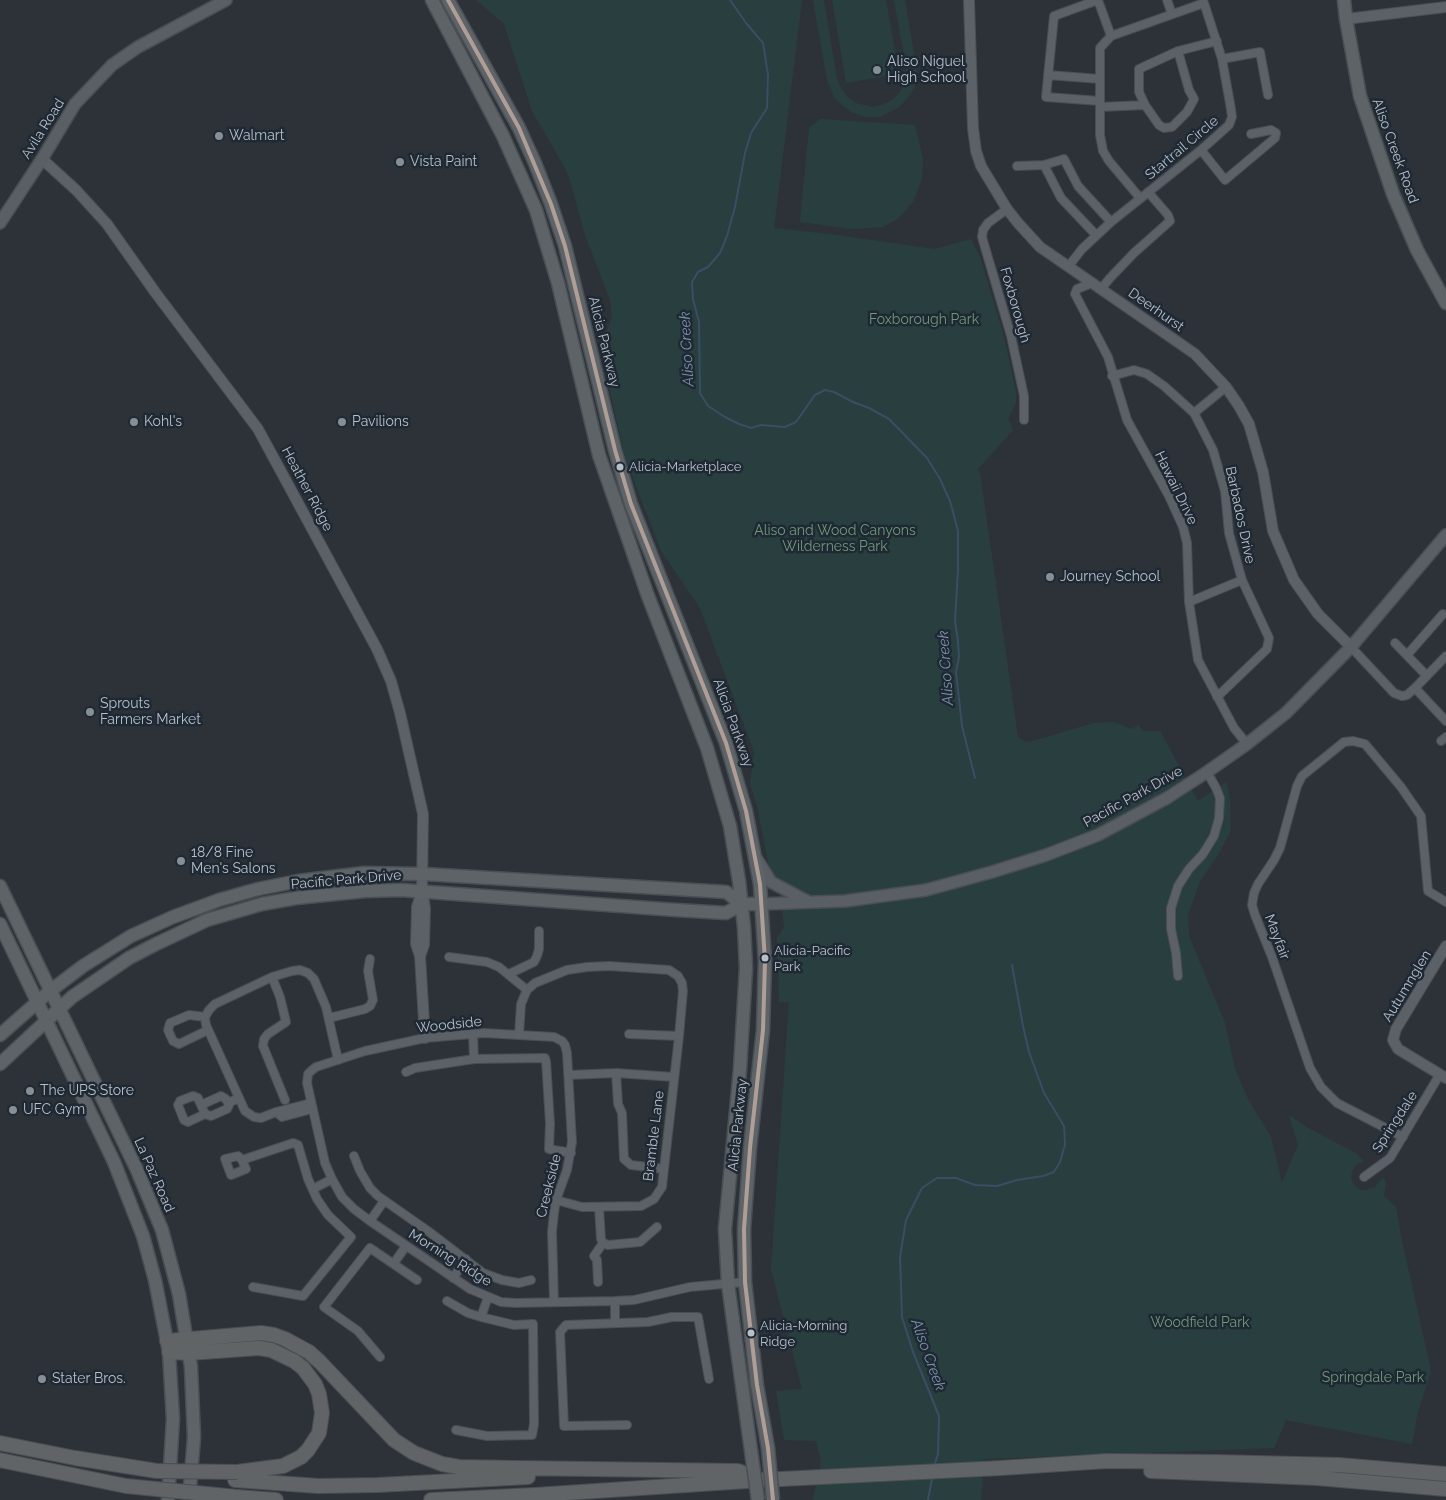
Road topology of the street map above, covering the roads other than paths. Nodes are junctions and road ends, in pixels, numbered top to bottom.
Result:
1 (226, 0) edge
2 (432, 0) edge
3 (448, 0) edge
4 (969, 0) edge
5 (1167, 0) edge
6 (1212, 0) edge
7 (1344, 0) edge
8 (1204, 3) junction
9 (1446, 7) edge
10 (1172, 14) junction
11 (1346, 19) junction
12 (1111, 36) junction
13 (1217, 41) junction
14 (1178, 51) junction
15 (1222, 59) junction
16 (1048, 75) junction
17 (1100, 79) junction
18 (1268, 95) dead end
19 (1100, 104) junction
20 (1145, 105) junction
21 (1251, 134) dead end
22 (1201, 150) junction
23 (42, 159) junction
24 (1044, 165) junction
25 (1017, 166) dead end
26 (1148, 192) junction
27 (1140, 198) junction
28 (1007, 209) junction
29 (1111, 222) junction
30 (0, 223) edge
31 (1096, 236) junction
32 (1068, 267) junction
33 (1092, 283) junction
34 (1101, 289) junction
35 (1446, 303) edge
36 (1112, 376) junction
37 (1226, 387) junction
38 (1194, 413) junction
39 (1024, 420) dead end
40 (1446, 536) edge
41 (1242, 580) junction
42 (1189, 602) junction
43 (1443, 614) dead end
44 (1396, 643) dead end
45 (1351, 647) junction
46 (1407, 654) junction
47 (1446, 656) edge
48 (1427, 676) junction
49 (1415, 688) junction
50 (1218, 697) junction
51 (1446, 721) edge
52 (1247, 744) junction
53 (1203, 774) junction
54 (756, 858) junction
55 (423, 874) junction
56 (0, 886) edge
57 (422, 890) junction
58 (245, 892) junction
59 (1446, 902) edge
60 (811, 903) junction
61 (742, 904) junction
62 (762, 904) junction
63 (0, 924) edge
64 (182, 931) junction
65 (540, 931) dead end
66 (1446, 946) edge
67 (449, 958) dead end
68 (370, 960) dead end
69 (509, 974) junction
70 (1178, 976) dead end
71 (272, 977) junction
72 (527, 990) junction
73 (50, 991) junction
74 (37, 1001) junction
75 (60, 1008) junction
76 (205, 1017) junction
77 (329, 1018) junction
78 (47, 1020) junction
79 (208, 1030) junction
80 (473, 1034) junction
81 (629, 1034) dead end
82 (0, 1035) edge
83 (519, 1035) junction
84 (679, 1036) junction
85 (425, 1038) junction
86 (474, 1059) junction
87 (338, 1060) junction
88 (0, 1064) edge
89 (406, 1072) dead end
90 (616, 1073) junction
91 (308, 1074) joint
92 (569, 1075) junction
93 (1443, 1076) edge
94 (674, 1077) junction
95 (239, 1098) junction
96 (285, 1100) dead end
97 (228, 1102) junction
98 (202, 1105) junction
99 (312, 1106) junction
100 (205, 1114) junction
101 (1403, 1137) junction
102 (571, 1153) junction
103 (354, 1156) dead end
104 (242, 1160) dead end
105 (664, 1169) junction
106 (1364, 1177) dead end
107 (332, 1179) junction
108 (312, 1189) junction
109 (556, 1200) junction
110 (384, 1201) junction
111 (599, 1208) junction
112 (370, 1221) junction
113 (656, 1227) dead end
114 (603, 1243) junction
115 (406, 1246) junction
116 (466, 1259) junction
117 (394, 1263) junction
118 (453, 1278) junction
119 (418, 1280) dead end
120 (531, 1280) dead end
121 (598, 1282) dead end
122 (745, 1282) junction
123 (728, 1284) junction
124 (253, 1287) dead end
125 (488, 1297) junction
126 (447, 1301) dead end
127 (614, 1301) junction
128 (554, 1302) junction
129 (481, 1317) junction
130 (615, 1323) junction
131 (168, 1346) junction
132 (188, 1346) junction
133 (380, 1357) dead end
134 (709, 1379) dead end
135 (627, 1426) dead end
136 (456, 1430) dead end
137 (0, 1443) edge
138 (0, 1460) edge
139 (1000, 1468) junction
140 (619, 1471) junction
141 (1446, 1474) edge
142 (236, 1476) junction
143 (762, 1480) junction
144 (1446, 1489) edge
145 (168, 1500) edge
146 (189, 1500) edge
147 (276, 1500) edge
148 (431, 1500) edge
149 (758, 1500) edge
150 (773, 1500) edge

1 - 23 main road, Avila Road
2 - 61 main road, Alicia Parkway
3 - 54 main road, Alicia Parkway
4 - 28 street, Deerhurst
5 - 10 street
6 - 8 street
7 - 11 main road, Aliso Creek Road
8 - 10 street
8 - 13 street, Startrail Circle
9 - 11 street
10 - 12 street
11 - 35 main road, Aliso Creek Road
12 - 16 street
12 - 17 street, Startrail Circle
13 - 14 street
13 - 15 street, Startrail Circle
14 - 20 street
14 - 20 street
15 - 18 street
15 - 22 street, Startrail Circle
16 - 17 street
16 - 19 street
17 - 19 street, Startrail Circle
19 - 20 street
19 - 27 street, Startrail Circle
21 - 22 street
22 - 26 street, Startrail Circle
23 - 30 main road, Avila Road
23 - 55 street, Heather Ridge
24 - 25 street
24 - 29 street
24 - 31 street
26 - 27 street, Startrail Circle
26 - 34 street
27 - 29 street, Startrail Circle
28 - 32 street, Deerhurst
28 - 39 street, Foxborough
29 - 31 street, Startrail Circle
31 - 32 street, Startrail Circle
32 - 33 street, Deerhurst
33 - 34 street, Deerhurst
33 - 36 street, Hawaii Drive
34 - 37 street, Deerhurst
36 - 38 street, Barbados Drive
36 - 42 street, Hawaii Drive
37 - 38 street
37 - 45 street, Deerhurst
38 - 41 street, Barbados Drive
40 - 45 main road, Pacific Park Drive
41 - 42 street
41 - 50 street, Barbados Drive
42 - 50 street, Hawaii Drive
43 - 46 street
44 - 46 street
45 - 49 street
45 - 52 main road, Pacific Park Drive
46 - 48 street
47 - 48 street
48 - 49 street
49 - 51 street
50 - 52 street, Hawaii Drive
52 - 53 main road, Pacific Park Drive
53 - 60 main road, Pacific Park Drive
53 - 70 street
54 - 60 main road
54 - 62 main road, Alicia Parkway
55 - 57 street, Heather Ridge
55 - 58 main road, Pacific Park Drive
55 - 61 main road, Pacific Park Drive
56 - 73 main road, La Paz Road
57 - 61 main road, Pacific Park Drive
57 - 64 main road, Pacific Park Drive
57 - 85 street, Heather Ridge
58 - 64 main road
58 - 73 main road, Pacific Park Drive
59 - 101 street, Mayfair
60 - 62 main road, Pacific Park Drive
61 - 62 main road, Pacific Park Drive
61 - 123 main road, Alicia Parkway
62 - 122 main road, Alicia Parkway
63 - 74 main road
64 - 75 main road, Pacific Park Drive
65 - 69 street
66 - 93 street, Autumnglen
67 - 69 street
68 - 77 street
69 - 72 street
71 - 76 street
71 - 77 street
71 - 96 street
72 - 83 street
72 - 84 street, Bramble Lane
73 - 74 main road, Pacific Park Drive
73 - 75 main road, La Paz Road
74 - 78 main road
74 - 82 main road, Pacific Park Drive
75 - 78 main road, Pacific Park Drive
75 - 132 main road, La Paz Road
76 - 79 street
76 - 79 street
77 - 87 street
78 - 88 main road, Pacific Park Drive
78 - 131 main road
79 - 95 street
80 - 83 street, Woodside
80 - 85 street, Woodside
80 - 86 street
81 - 84 street
83 - 92 street, Woodside
84 - 94 street, Bramble Lane
85 - 87 street, Woodside
86 - 89 street
86 - 102 street
87 - 91 street, Woodside
90 - 92 street
90 - 94 street
90 - 105 street
91 - 99 street, Morning Ridge
92 - 102 street, Creekside
93 - 101 street, Springdale
94 - 105 street, Bramble Lane
95 - 97 street
95 - 99 street
97 - 98 street
97 - 100 street
98 - 100 street
98 - 100 street
99 - 107 street, Morning Ridge
101 - 106 street, Springdale
102 - 109 street, Creekside
103 - 110 street
104 - 108 street
105 - 111 street, Bramble Lane
107 - 108 street
107 - 112 street, Morning Ridge
108 - 124 street
109 - 111 street, Bramble Lane
109 - 128 street, Creekside
110 - 112 street
110 - 116 street
111 - 114 street
112 - 115 street, Morning Ridge
113 - 114 street
114 - 121 street
115 - 117 street
115 - 118 street, Morning Ridge
116 - 118 street
116 - 120 street
117 - 119 street
117 - 133 street
118 - 125 street, Morning Ridge
122 - 123 street, Morning Ridge
122 - 150 main road, Alicia Parkway, bridge
123 - 127 street, Morning Ridge
123 - 149 main road, Alicia Parkway, bridge
125 - 128 street, Morning Ridge
125 - 129 street
126 - 129 street
127 - 128 street, Morning Ridge
127 - 130 street
129 - 136 street
130 - 134 street
130 - 135 street
131 - 132 highway
131 - 145 main road
132 - 140 highway
132 - 142 highway
132 - 146 main road, La Paz Road
137 - 142 highway, bridge
138 - 147 highway, bridge
139 - 141 highway
139 - 143 highway
139 - 144 highway
140 - 142 highway
140 - 143 highway
143 - 148 highway

